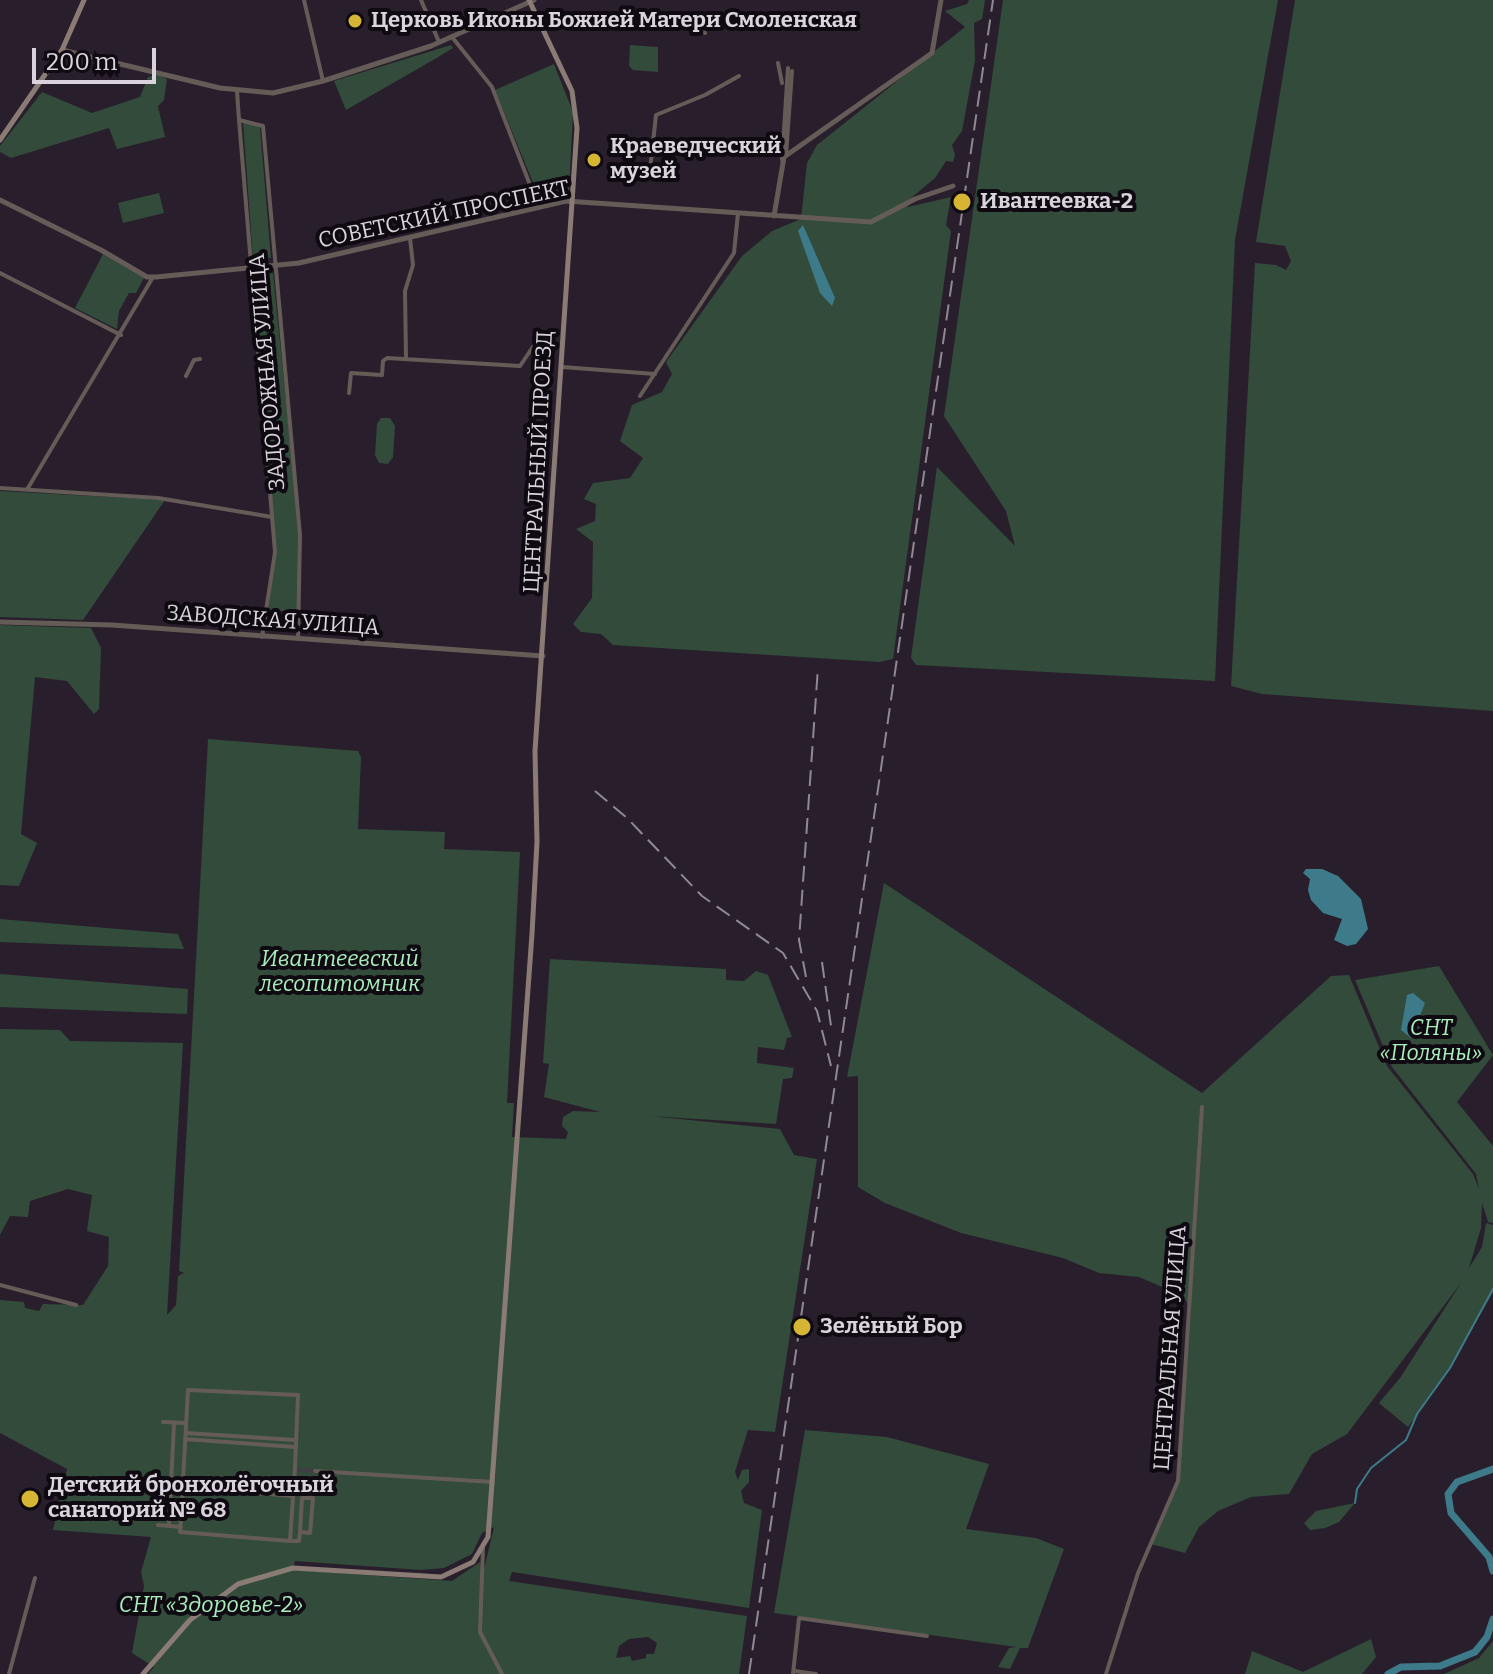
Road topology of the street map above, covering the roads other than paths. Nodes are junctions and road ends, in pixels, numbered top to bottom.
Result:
1 (84, 0) edge
2 (304, 0) edge
3 (421, 0) edge
4 (941, 0) edge
5 (531, 1) edge
6 (696, 14) dead end
7 (705, 33) dead end
8 (452, 37) junction
9 (439, 42) junction
10 (62, 50) junction
11 (778, 63) dead end
12 (739, 76) dead end
13 (323, 81) junction
14 (784, 85) junction
15 (237, 91) junction
16 (239, 120) junction
17 (0, 140) edge
18 (784, 157) junction
19 (650, 170) dead end
20 (953, 186) dead end
21 (0, 200) edge
22 (572, 201) junction
23 (539, 208) junction
24 (738, 213) junction
25 (774, 216) junction
26 (410, 238) junction
27 (274, 266) junction
28 (251, 268) junction
29 (0, 273) edge
30 (153, 277) junction
31 (552, 332) dead end
32 (121, 335) junction
33 (200, 359) dead end
34 (406, 359) junction
35 (561, 367) junction
36 (655, 374) junction
37 (186, 376) dead end
38 (349, 393) dead end
39 (640, 396) dead end
40 (0, 488) edge
41 (28, 488) junction
42 (272, 517) junction
43 (0, 622) edge
44 (262, 637) junction
45 (298, 639) junction
46 (543, 656) junction
47 (1202, 1107) dead end
48 (0, 1285) edge
49 (76, 1305) dead end
50 (163, 1422) dead end
51 (174, 1423) junction
52 (186, 1423) junction
53 (186, 1436) junction
54 (296, 1440) junction
55 (296, 1447) junction
56 (315, 1471) tunnel mouth
57 (183, 1481) junction
58 (493, 1482) junction
59 (183, 1487) junction
60 (293, 1489) junction
61 (293, 1496) junction
62 (158, 1525) dead end
63 (169, 1526) junction
64 (181, 1527) junction
65 (300, 1532) junction
66 (290, 1541) junction
67 (483, 1548) junction
68 (35, 1578) dead end
69 (927, 1636) dead end
70 (793, 1672) edge
71 (9, 1674) edge
72 (143, 1674) edge
73 (502, 1674) edge
74 (816, 1674) edge
75 (1106, 1674) edge

1 - 10 main road
2 - 13 street
3 - 9 street
4 - 18 street
5 - 8 street
5 - 22 main road, ЦЕНТРАЛЬНЫЙ ПРОЕЗД
6 - 7 street
8 - 9 street
8 - 23 street
9 - 13 street
10 - 15 street
10 - 17 main road
11 - 14 street
12 - 19 street
13 - 15 street
14 - 18 street
14 - 18 street
15 - 16 street, ЗАДОРОЖНАЯ УЛИЦА
16 - 27 street, ЗАДОРОЖНАЯ УЛИЦА
16 - 28 street, ЗАДОРОЖНАЯ УЛИЦА
18 - 25 street
20 - 25 street, СОВЕТСКИЙ ПРОСПЕКТ
21 - 30 street
22 - 23 street, СОВЕТСКИЙ ПРОСПЕКТ
22 - 24 street, СОВЕТСКИЙ ПРОСПЕКТ
22 - 35 main road, ЦЕНТРАЛЬНЫЙ ПРОЕЗД
23 - 26 street, СОВЕТСКИЙ ПРОСПЕКТ
24 - 25 street, СОВЕТСКИЙ ПРОСПЕКТ
24 - 36 street
26 - 27 street, СОВЕТСКИЙ ПРОСПЕКТ
26 - 34 street
27 - 28 street, СОВЕТСКИЙ ПРОСПЕКТ
27 - 45 street, ЗАДОРОЖНАЯ УЛИЦА
28 - 30 street, СОВЕТСКИЙ ПРОСПЕКТ
28 - 42 street, ЗАДОРОЖНАЯ УЛИЦА
29 - 32 street
30 - 32 street
31 - 34 street
32 - 41 street
33 - 37 street
34 - 38 street
35 - 36 street
35 - 46 main road, ЦЕНТРАЛЬНЫЙ ПРОЕЗД
36 - 39 street
40 - 41 street
41 - 42 street
42 - 44 street, ЗАДОРОЖНАЯ УЛИЦА
43 - 44 street, ЗАВОДСКАЯ УЛИЦА
44 - 45 street, ЗАВОДСКАЯ УЛИЦА
45 - 46 street, ЗАВОДСКАЯ УЛИЦА
46 - 58 main road, ЦЕНТРАЛЬНЫЙ ПРОЕЗД
47 - 75 street, ЦЕНТРАЛЬНАЯ УЛИЦА
48 - 49 street
50 - 51 street
51 - 52 street
51 - 63 street
52 - 53 street
52 - 54 street
53 - 54 street
53 - 55 street
53 - 57 street
54 - 55 street
55 - 60 street
56 - 58 street
57 - 59 street
57 - 60 street
58 - 67 main road, ЦЕНТРАЛЬНЫЙ ПРОЕЗД
59 - 61 street
59 - 64 street
60 - 61 street
61 - 66 street
62 - 63 street
63 - 64 street
64 - 66 street
65 - 65 street
65 - 66 street
67 - 72 main road
67 - 73 street
68 - 71 street
69 - 70 street
70 - 74 street

